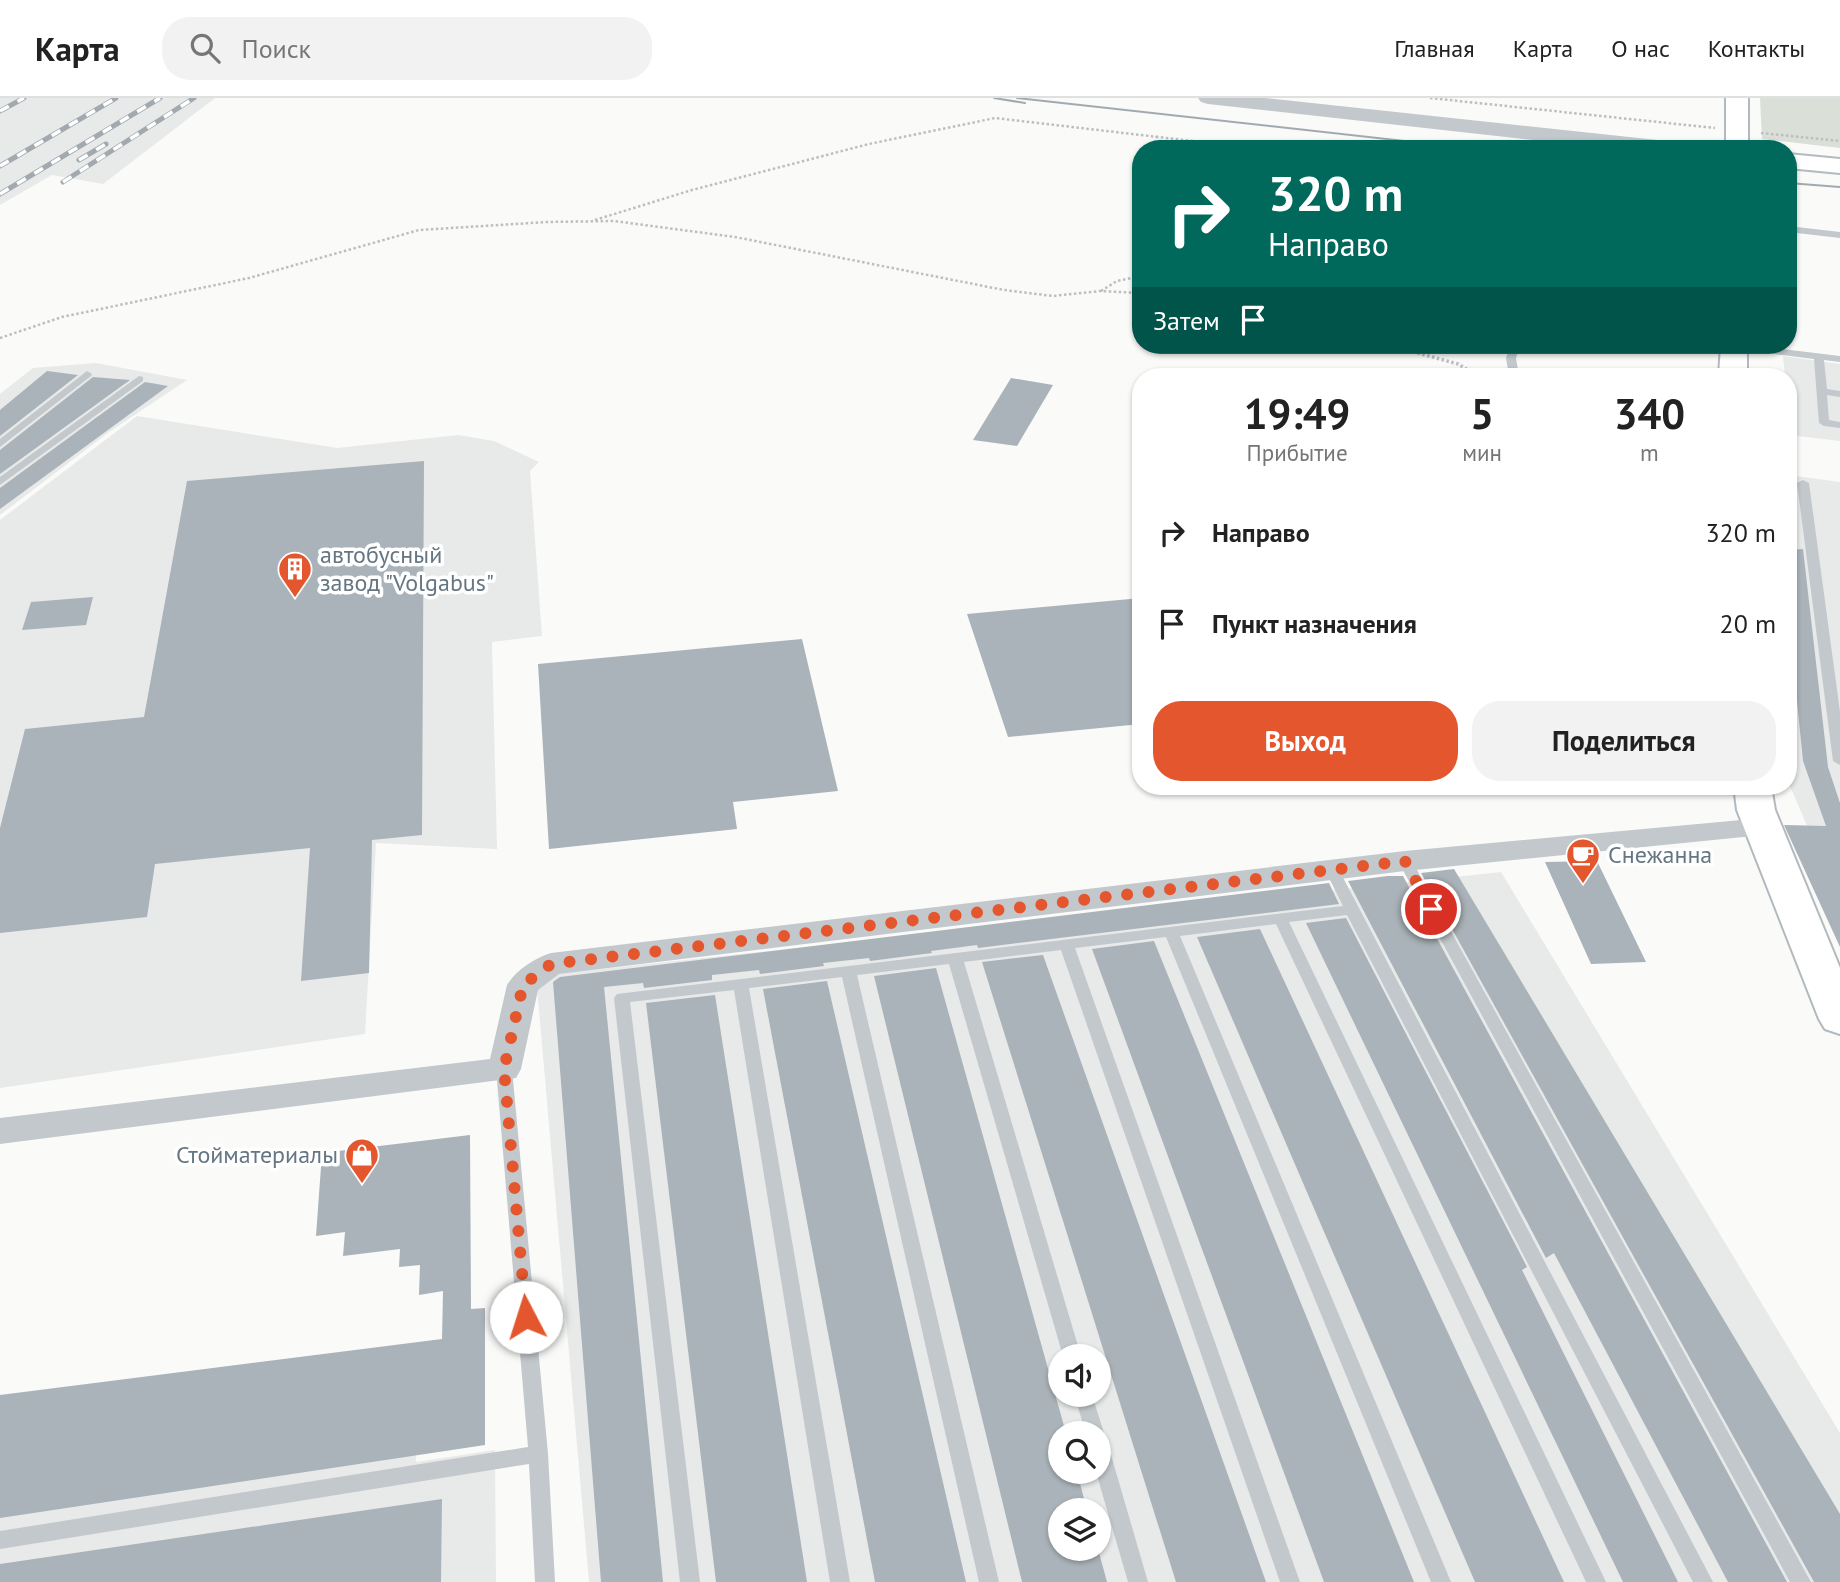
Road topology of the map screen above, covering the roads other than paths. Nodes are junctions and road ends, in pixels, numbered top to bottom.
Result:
1 (1208, 98) edge
2 (1737, 98) edge
3 (1593, 140) edge
4 (1737, 140) edge
5 (1797, 162) edge
6 (1840, 166) edge
7 (1797, 230) edge
8 (1840, 235) edge
9 (1786, 354) edge
10 (1840, 359) edge
11 (1820, 360) junction
12 (1840, 367) edge
13 (88, 374) dead end
14 (139, 379) dead end
15 (1822, 391) junction
16 (1840, 394) edge
17 (1840, 425) edge
18 (0, 444) edge
19 (0, 482) edge
20 (1803, 484) dead end
21 (1840, 761) edge
22 (1754, 795) edge
23 (1763, 827) junction
24 (1405, 861) junction
25 (1332, 870) junction
26 (1352, 910) junction
27 (1280, 918) junction
28 (1171, 931) junction
29 (1066, 944) junction
30 (955, 957) junction
31 (848, 970) junction
32 (741, 983) junction
33 (1840, 1018) edge
34 (504, 1069) junction
35 (0, 1131) edge
36 (1068, 1344) edge
37 (538, 1454) junction
38 (1110, 1484) edge
39 (0, 1540) edge
40 (545, 1582) edge
41 (690, 1582) edge
42 (840, 1582) edge
43 (989, 1582) edge
44 (1139, 1582) edge
45 (1290, 1582) edge
46 (1441, 1582) edge
47 (1596, 1582) edge
48 (1703, 1582) edge
49 (1801, 1582) edge

1 - 3 street
2 - 4 main road
5 - 6 main road
7 - 8 lane
9 - 11 lane
10 - 11 lane
11 - 12 lane
11 - 15 lane
13 - 18 lane
14 - 19 lane
15 - 16 lane
15 - 17 lane
20 - 21 lane
22 - 23 main road
23 - 24 street
23 - 33 main road
24 - 25 street
24 - 49 lane
25 - 26 lane
25 - 34 street
26 - 27 lane
26 - 48 lane
27 - 28 lane
27 - 47 lane
28 - 29 lane
28 - 46 lane
29 - 30 lane
29 - 45 lane
30 - 31 lane
30 - 36 lane
31 - 32 lane
31 - 43 lane
32 - 41 lane
32 - 42 lane
34 - 35 street
34 - 37 lane
37 - 39 lane
37 - 40 lane
38 - 44 lane

